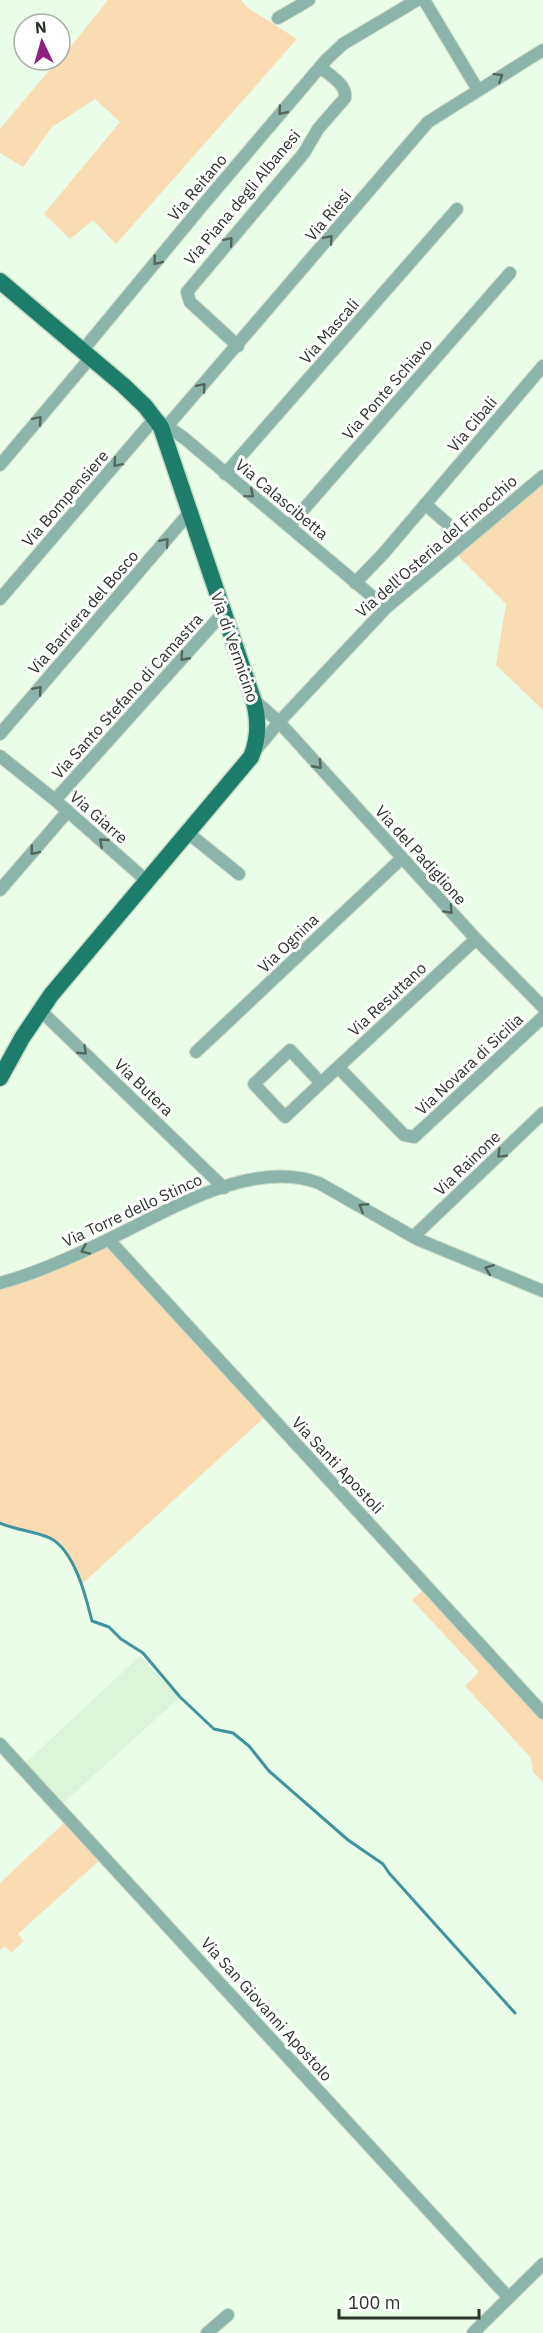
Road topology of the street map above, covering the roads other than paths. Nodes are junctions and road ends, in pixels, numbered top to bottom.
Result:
1 (309, 0) edge
2 (417, 0) edge
3 (424, 0) edge
4 (278, 18) dead end
5 (543, 50) edge
6 (320, 67) junction
7 (478, 90) junction
8 (457, 209) dead end
9 (510, 273) dead end
10 (0, 281) edge
11 (238, 346) junction
12 (87, 354) junction
13 (543, 366) edge
14 (162, 425) junction
15 (0, 465) edge
16 (225, 474) junction
17 (543, 476) edge
18 (425, 504) junction
19 (190, 512) junction
20 (289, 526) junction
21 (466, 540) junction
22 (355, 582) junction
23 (0, 599) edge
24 (386, 608) junction
25 (223, 613) junction
26 (253, 699) junction
27 (279, 722) junction
28 (258, 726) junction
29 (0, 734) edge
30 (0, 756) edge
31 (251, 757) junction
32 (55, 800) junction
33 (68, 811) junction
34 (189, 833) junction
35 (402, 858) junction
36 (239, 874) dead end
37 (147, 881) junction
38 (0, 890) edge
39 (476, 939) junction
40 (543, 1007) edge
41 (40, 1010) junction
42 (543, 1017) edge
43 (196, 1052) dead end
44 (338, 1067) junction
45 (0, 1078) edge
46 (321, 1083) junction
47 (543, 1113) edge
48 (224, 1188) junction
49 (413, 1237) junction
50 (109, 1240) junction
51 (0, 1283) edge
52 (543, 1291) edge
53 (543, 1713) edge
54 (0, 1744) edge
55 (543, 2264) edge
56 (508, 2297) junction
57 (228, 2314) dead end
58 (207, 2333) edge
59 (473, 2333) edge

1 - 4 street
2 - 6 street, Via Reitano
3 - 7 street
7 -> 5 street, Via Riesi
11 -> 6 street, Via Piana degli Albanesi
6 -> 12 street, Via Reitano
11 -> 7 street, Via Riesi
8 - 16 street, Via Mascali
9 - 20 street, Via Ponte Schiavo
10 - 12 main road, Via di Vermicino
14 -> 11 street, Via Riesi
12 - 14 main road, Via di Vermicino
15 -> 12 street, Via Reitano
13 - 18 street, Via Cibali
14 - 16 street, Via Calascibetta
14 - 19 main road, Via di Vermicino
14 -> 23 street, Via Bompensiere
16 -> 20 street, Via Calascibetta
17 - 21 street, Via dell'Osteria del Finocchio
18 - 21 street
18 - 22 street, Via Cibali
19 - 25 main road, Via di Vermicino
29 -> 19 street, Via Barriera del Bosco
20 - 22 street, Via Calascibetta
21 - 24 street, Via dell'Osteria del Finocchio
22 - 24 street, Via Calascibetta
24 - 27 street, Via dell'Osteria del Finocchio
25 - 26 main road, Via di Vermicino
25 -> 32 street, Via Santo Stefano di Camastra
26 - 27 street, Via del Padiglione
26 - 28 main road, Via di Vermicino
27 - 28 street
27 - 31 street, Via dell'Osteria del Finocchio
27 -> 35 street, Via del Padiglione
28 - 31 main road, Via di Vermicino
30 - 32 street, Via Giarre
31 - 34 main road, Via di Vermicino
32 - 33 street, Via Giarre
37 -> 33 street, Via Giarre
33 -> 38 street
34 - 36 street
34 - 37 main road, Via di Vermicino
35 -> 39 street, Via del Padiglione
35 - 43 street, Via Ognina
37 - 41 main road, Via di Vermicino
39 - 40 street, Via del Padiglione
39 - 44 street, Via Resuttano
41 - 45 main road, Via di Vermicino
41 -> 48 street, Via Butera
42 - 44 street, Via Novara di Sicilia
44 - 46 street, Via Resuttano
46 - 46 street, Via Resuttano
47 -> 49 street, Via Rainone
49 -> 48 street, Via Torre dello Stinco
48 - 50 street, Via Torre dello Stinco
52 -> 49 street, Via Torre dello Stinco
50 -> 51 street, Via Torre dello Stinco
50 - 53 street, Via Santi Apostoli
54 - 56 street, Via San Giovanni Apostolo
55 - 56 street
56 - 59 street
57 - 58 street

